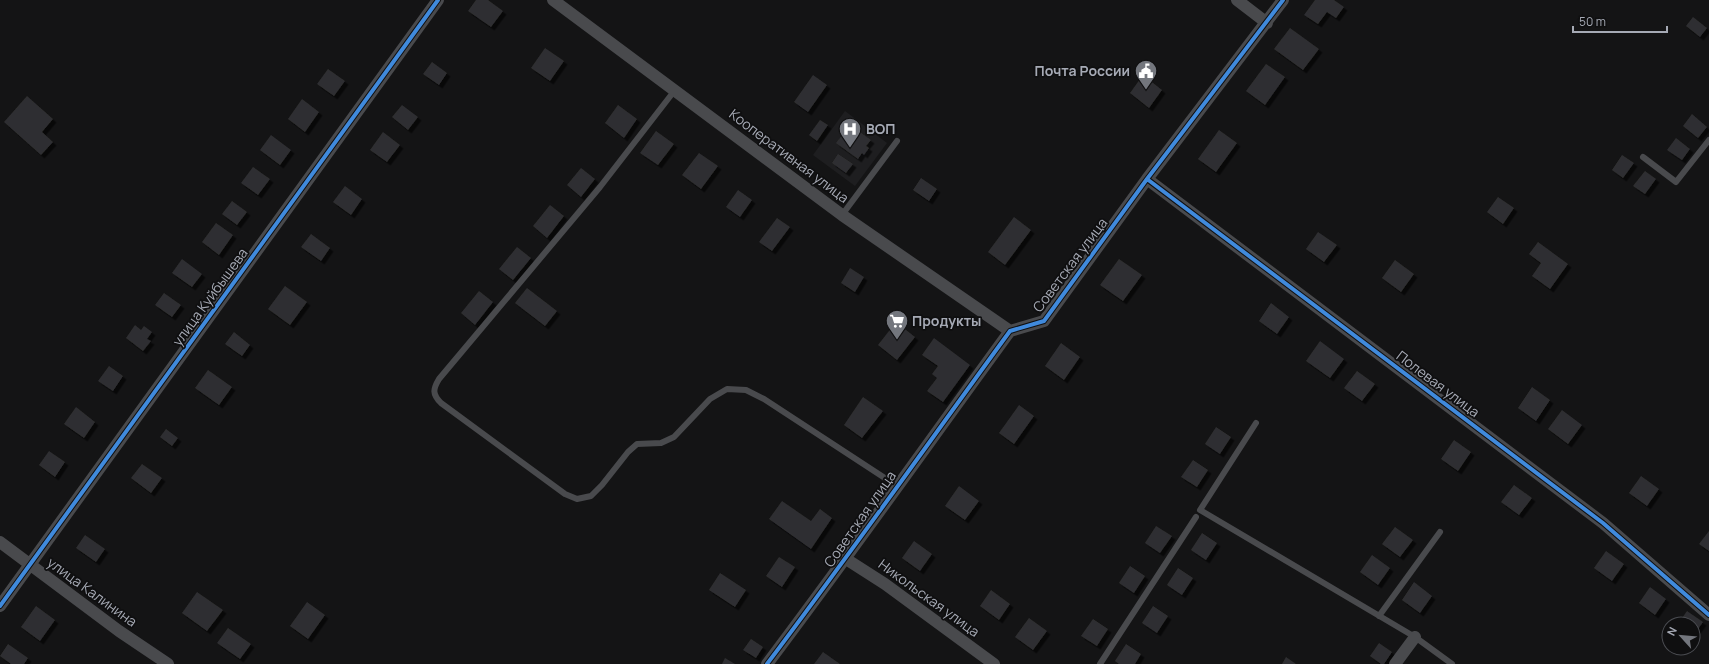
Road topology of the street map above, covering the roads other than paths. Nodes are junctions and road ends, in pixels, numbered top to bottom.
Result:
1 (438, 0) edge
2 (553, 0) edge
3 (1237, 0) edge
4 (1283, 0) edge
5 (1266, 23) junction
6 (675, 90) junction
7 (897, 140) dead end
8 (1709, 140) edge
9 (1643, 157) dead end
10 (1148, 179) junction
11 (842, 215) junction
12 (1010, 331) junction
13 (1256, 422) dead end
14 (897, 486) junction
15 (1196, 517) dead end
16 (1440, 532) dead end
17 (0, 542) edge
18 (846, 559) junction
19 (30, 565) junction
20 (0, 606) edge
21 (1709, 615) edge
22 (1379, 616) junction
23 (1415, 637) junction
24 (168, 664) edge
25 (767, 664) edge
26 (994, 664) edge
27 (1100, 664) edge
28 (1395, 664) edge
29 (1452, 664) edge

1 - 19 street, улица Куйбышева
2 - 6 street, Кооперативная улица
3 - 5 street
4 - 5 street, Советская улица
5 - 10 street, Советская улица
6 - 11 street, Кооперативная улица
6 - 14 lane
7 - 11 lane
8 - 9 lane
10 - 12 street, Советская улица
10 - 21 street, Полевая улица
11 - 12 street, Кооперативная улица
12 - 14 street, Советская улица
13 - 22 lane
14 - 18 street, Советская улица
15 - 27 lane
16 - 22 lane
17 - 19 street, улица Калинина
18 - 25 street, Советская улица
18 - 26 street, Никольская улица
19 - 20 street, улица Куйбышева
19 - 24 street, улица Калинина
22 - 23 lane
23 - 28 street
23 - 29 lane

